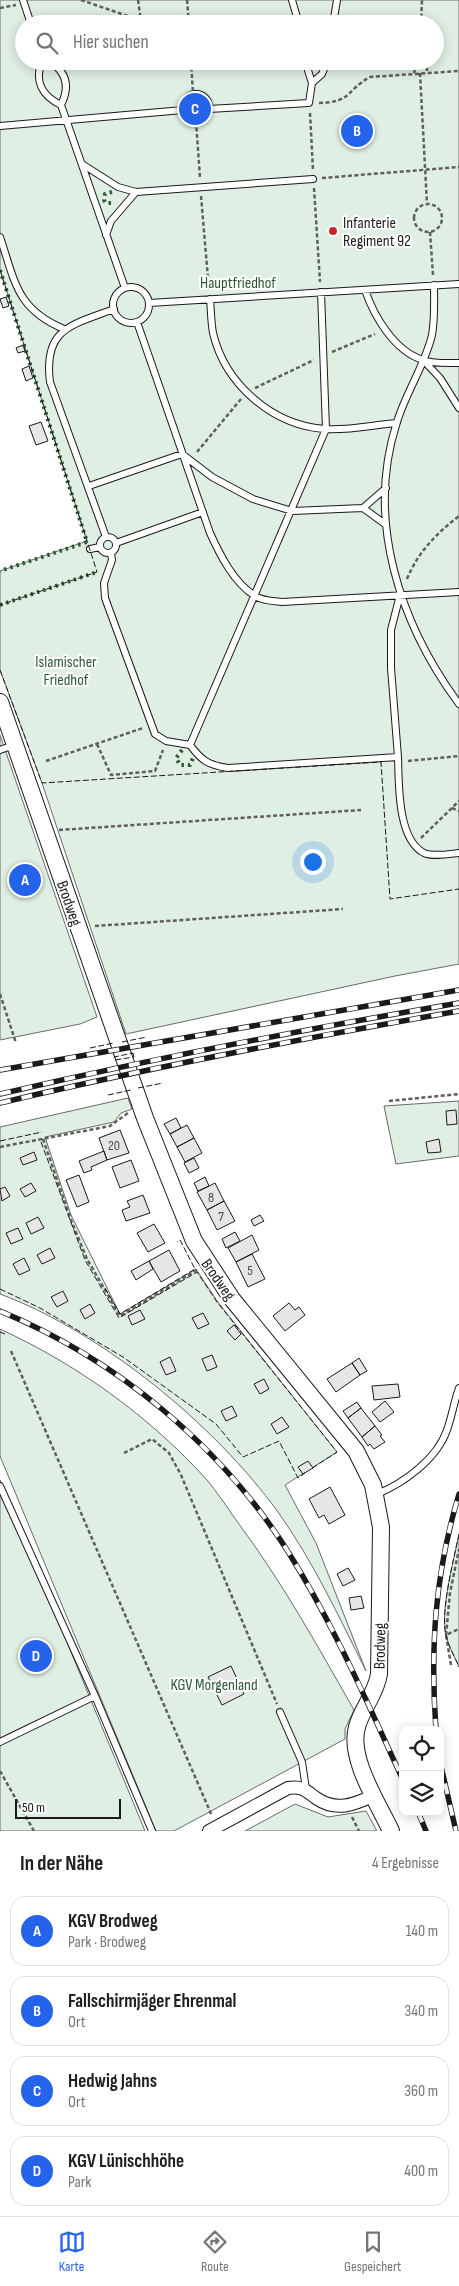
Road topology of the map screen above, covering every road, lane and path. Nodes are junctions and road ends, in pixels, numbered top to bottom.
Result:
1 (80, 0) edge
2 (138, 0) edge
3 (187, 0) edge
4 (292, 0) edge
5 (337, 0) edge
6 (422, 0) edge
7 (23, 2) edge
8 (0, 8) edge
9 (28, 15) edge
10 (124, 15) edge
11 (140, 15) edge
12 (188, 15) edge
13 (296, 15) edge
14 (334, 15) edge
15 (421, 15) edge
16 (39, 70) edge
17 (59, 70) edge
18 (192, 70) edge
19 (308, 70) edge
20 (324, 70) edge
21 (415, 70) edge
22 (459, 71) edge
23 (420, 73) junction
24 (427, 73) joint
25 (414, 74) junction
26 (312, 83) junction
27 (193, 94) junction
28 (309, 103) junction
29 (61, 105) junction
30 (209, 109) junction
31 (183, 110) junction
32 (66, 119) junction
33 (196, 120) junction
34 (0, 126) edge
35 (82, 164) junction
36 (459, 167) edge
37 (426, 171) junction
38 (313, 179) junction
39 (201, 186) junction
40 (136, 192) junction
41 (427, 204) junction
42 (430, 232) junction
43 (106, 236) junction
44 (0, 237) edge
45 (434, 276) dead end
46 (320, 279) dead end
47 (459, 284) edge
48 (434, 285) junction
49 (209, 286) dead end
50 (125, 288) junction
51 (365, 290) junction
52 (321, 292) junction
53 (210, 299) junction
54 (149, 303) junction
55 (114, 309) junction
56 (137, 322) junction
57 (64, 329) junction
58 (423, 360) junction
59 (459, 363) edge
60 (245, 394) junction
61 (459, 408) edge
62 (396, 423) junction
63 (326, 429) junction
64 (182, 454) junction
65 (191, 460) junction
66 (88, 486) junction
67 (386, 488) junction
68 (363, 508) junction
69 (292, 511) junction
70 (202, 512) junction
71 (459, 516) edge
72 (385, 524) junction
73 (106, 537) junction
74 (116, 543) junction
75 (100, 547) junction
76 (90, 549) dead end
77 (111, 553) junction
78 (459, 592) edge
79 (255, 596) junction
80 (400, 596) junction
81 (0, 702) edge
82 (459, 704) edge
83 (151, 725) junction
84 (166, 741) junction
85 (97, 744) junction
86 (190, 745) junction
87 (7, 747) edge
88 (459, 756) edge
89 (398, 759) junction
90 (46, 761) dead end
91 (459, 801) edge
92 (452, 808) junction
93 (361, 810) dead end
94 (459, 811) edge
95 (45, 831) junction
96 (414, 845) junction
97 (459, 853) edge
98 (343, 909) dead end
99 (78, 927) junction
100 (0, 994) edge
101 (16, 1043) dead end
102 (459, 1094) edge
103 (389, 1101) dead end
104 (142, 1109) junction
105 (43, 1139) junction
106 (0, 1147) edge
107 (207, 1263) junction
108 (11, 1350) dead end
109 (459, 1388) edge
110 (124, 1453) dead end
111 (0, 1486) edge
112 (376, 1494) junction
113 (459, 1549) edge
114 (459, 1629) edge
115 (446, 1635) junction
116 (451, 1666) dead end
117 (95, 1696) junction
118 (280, 1712) joint
119 (0, 1742) edge
120 (0, 1771) edge
121 (306, 1789) junction
122 (374, 1795) junction
123 (213, 1829) edge
124 (34, 1831) edge
125 (152, 1831) edge
126 (391, 1831) edge

1 - 10 path
2 - 11 path
3 - 12 path
4 - 13 lane
5 - 14 lane
6 - 15 path
7 - 8 path
7 - 9 lane
16 - 29 lane
17 - 29 lane
18 - 27 path
19 - 26 lane
20 - 26 lane
21 - 25 path
22 - 24 path
23 - 24 path
23 - 25 path
23 - 37 path
25 - 28 path
26 - 28 lane
27 - 30 lane
27 - 31 lane
28 - 30 lane
28 - 38 path
29 - 32 lane
30 - 33 lane
31 - 32 lane
31 - 33 lane
32 - 34 lane
32 - 35 lane
33 - 39 path
35 - 40 lane
35 - 43 lane
36 - 37 path
37 - 38 path
37 - 41 path
38 - 39 lane
38 - 46 path
39 - 40 lane
39 - 49 path
40 - 43 lane
41 - 42 path
41 - 42 path
42 - 45 path
43 - 50 lane
44 - 57 lane
47 - 48 lane
48 - 51 lane
48 - 58 lane
50 - 54 lane
50 - 55 lane
51 - 52 lane
51 - 58 lane
52 - 53 lane
52 - 63 lane
53 - 54 lane
53 - 60 lane
54 - 56 lane
55 - 56 lane
55 - 57 lane
56 - 64 lane
57 - 66 lane
58 - 59 lane
58 - 61 lane
58 - 62 lane
60 - 63 lane
60 - 65 path
62 - 63 lane
62 - 67 lane
63 - 69 lane
64 - 65 lane
64 - 66 lane
64 - 70 lane
65 - 69 lane
66 - 73 lane
67 - 68 lane
67 - 72 lane
68 - 69 lane
68 - 72 lane
69 - 79 lane
70 - 74 lane
70 - 79 lane
71 - 80 path
72 - 80 lane
73 - 74 lane
73 - 75 lane
74 - 77 lane
75 - 76 lane
75 - 77 lane
77 - 83 lane
78 - 80 lane
79 - 80 lane
79 - 86 lane
80 - 82 lane
80 - 89 lane
81 - 87 street, Brodweg
83 - 84 lane
83 - 85 path
84 - 85 path
84 - 86 lane
85 - 90 path
86 - 89 lane
87 - 95 street, Brodweg
88 - 89 path
89 - 96 lane
91 - 92 path
92 - 94 path
92 - 96 path
93 - 95 path
95 - 99 street, Brodweg
96 - 97 lane
98 - 99 path
99 - 104 street, Brodweg
100 - 101 path
102 - 103 path
104 - 105 path
104 - 107 street, Brodweg
105 - 106 path
105 - 107 path
107 - 112 street, Brodweg
108 - 123 path
109 - 112 lane
110 - 118 path
111 - 117 lane
112 - 122 street, Brodweg
113 - 115 path
114 - 115 path
115 - 116 path
117 - 119 lane
117 - 125 lane
118 - 121 lane
120 - 124 path
121 - 122 street
121 - 123 street
122 - 126 street, Brodweg

